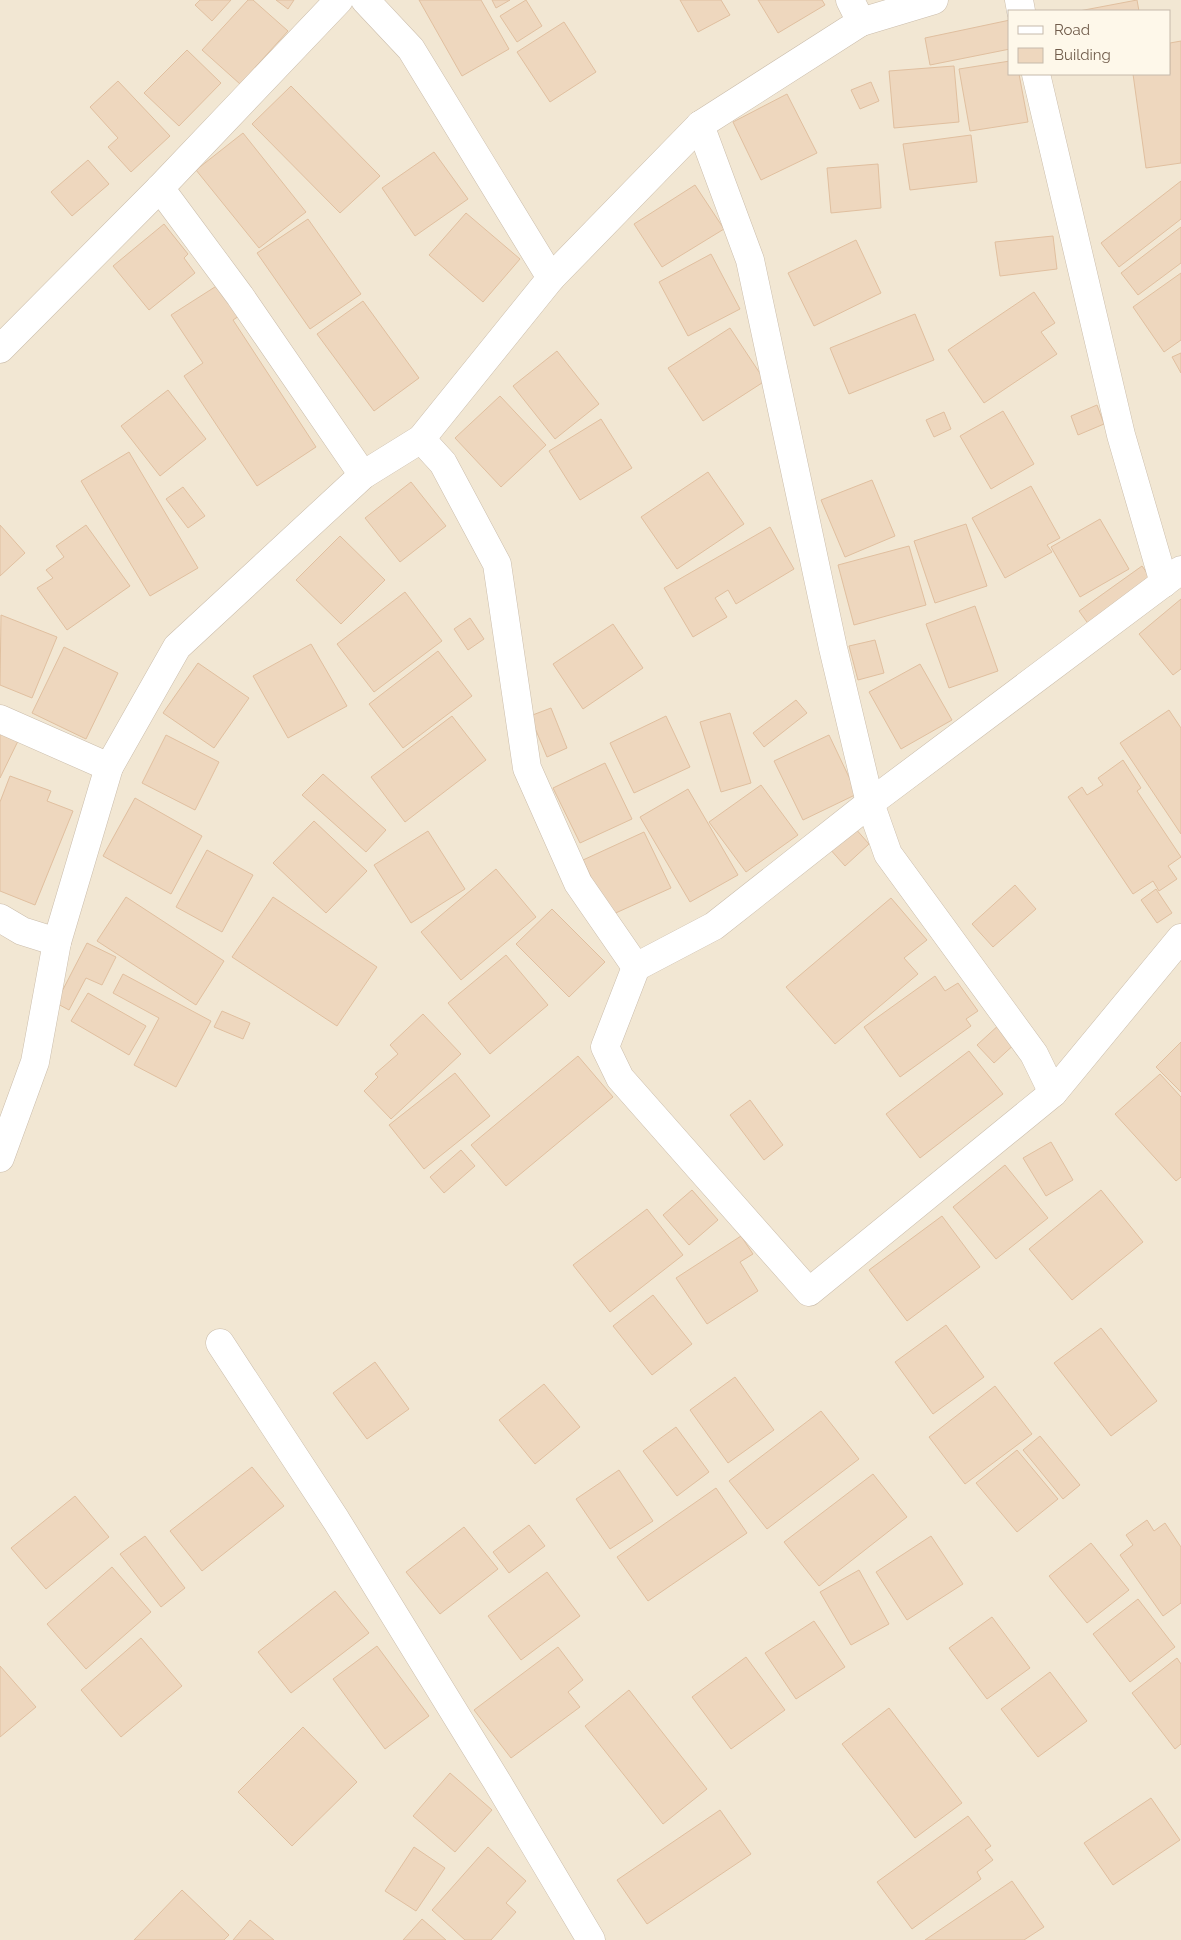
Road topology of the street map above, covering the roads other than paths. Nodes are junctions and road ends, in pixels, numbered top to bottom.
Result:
1 (339, 0) edge
2 (365, 0) edge
3 (934, 0) edge
4 (856, 11) edge
5 (1036, 75) edge
6 (700, 125) junction
7 (160, 188) junction
8 (551, 278) junction
9 (0, 349) edge
10 (420, 439) junction
11 (363, 475) junction
12 (1173, 577) edge
13 (0, 719) edge
14 (109, 767) junction
15 (870, 803) junction
16 (0, 918) edge
17 (1181, 938) edge
18 (57, 942) junction
19 (636, 967) junction
20 (1053, 1092) junction
21 (0, 1158) edge
22 (220, 1343) dead end
23 (592, 1940) edge

1 - 7 street
2 - 8 street
3 - 4 street
4 - 6 street
5 - 12 street
6 - 8 street
6 - 15 street
7 - 9 street
7 - 11 street
8 - 10 street
10 - 11 street
10 - 19 street
11 - 14 street
12 - 15 street
13 - 14 street
14 - 18 street
15 - 19 street
15 - 20 street
16 - 18 street
17 - 20 street
18 - 21 street
19 - 20 street
22 - 23 street

